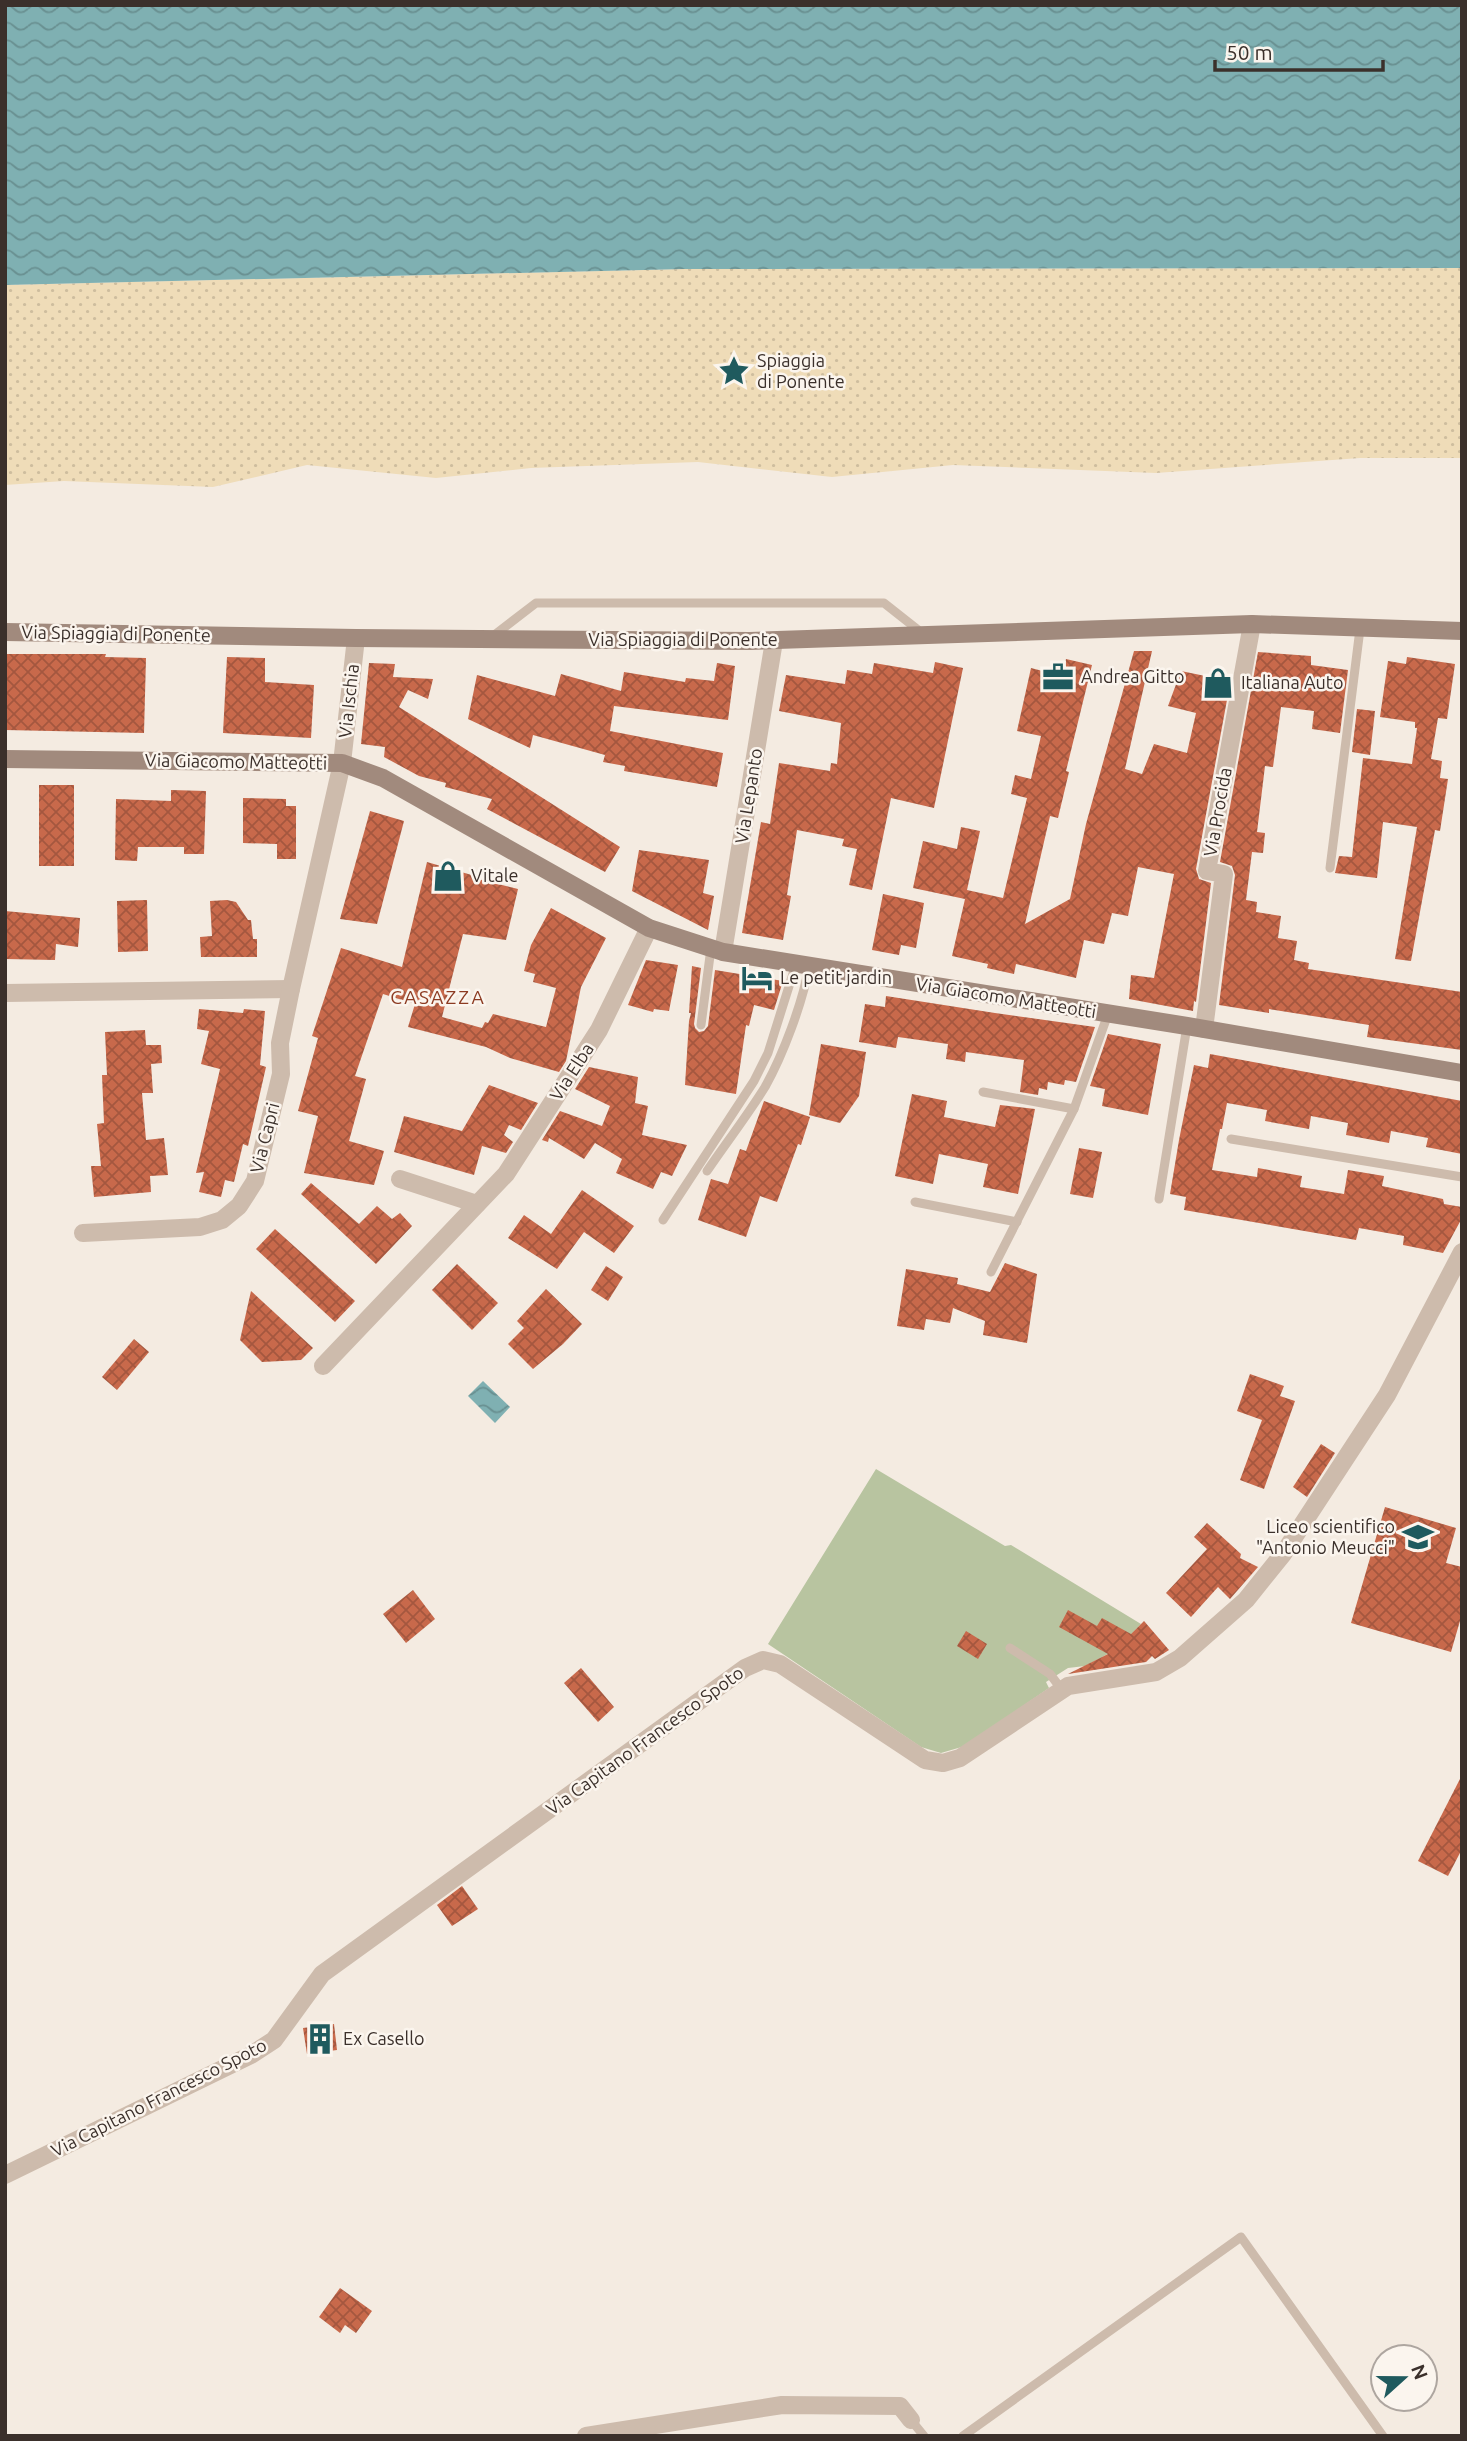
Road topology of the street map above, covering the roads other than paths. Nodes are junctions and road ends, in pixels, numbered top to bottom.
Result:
1 (1252, 624) junction
2 (1360, 629) junction
3 (1462, 631) edge
4 (5, 632) edge
5 (925, 636) junction
6 (356, 638) junction
7 (489, 639) junction
8 (774, 641) junction
9 (5, 759) edge
10 (342, 763) junction
11 (1330, 868) dead end
12 (649, 928) junction
13 (718, 950) junction
14 (803, 965) junction
15 (291, 989) junction
16 (5, 993) edge
17 (1108, 1014) junction
18 (701, 1025) dead end
19 (1195, 1028) junction
20 (1462, 1073) edge
21 (983, 1092) dead end
22 (1074, 1109) junction
23 (1231, 1139) dead end
24 (707, 1171) dead end
25 (1462, 1177) edge
26 (400, 1179) dead end
27 (1159, 1199) dead end
28 (915, 1202) dead end
29 (477, 1203) junction
30 (663, 1220) dead end
31 (1017, 1222) junction
32 (83, 1233) dead end
33 (1462, 1252) edge
34 (991, 1272) dead end
35 (323, 1366) dead end
36 (1010, 1648) dead end
37 (1062, 1690) junction
38 (5, 2175) edge
39 (911, 2420) joint
40 (586, 2436) edge
41 (924, 2436) edge
42 (963, 2436) edge
43 (1383, 2436) edge

1 - 2 street, Via Spiaggia di Ponente
1 - 5 street, Via Spiaggia di Ponente
1 - 19 street, Via Procida
2 - 3 street, Via Spiaggia di Ponente
2 - 11 lane
4 - 6 street, Via Spiaggia di Ponente
5 - 7 lane
5 - 8 street, Via Spiaggia di Ponente
6 - 7 street, Via Spiaggia di Ponente
6 - 10 street, Via Ischia
7 - 8 street, Via Spiaggia di Ponente
8 - 13 street, Via Lepanto
9 - 10 street, Via Giacomo Matteotti
10 - 12 street, Via Giacomo Matteotti
10 - 15 street, Via Capri
12 - 13 street, Via Giacomo Matteotti
12 - 29 street, Via Elba
13 - 14 street, Via Giacomo Matteotti
13 - 18 lane
14 - 17 street, Via Giacomo Matteotti
14 - 24 lane
14 - 30 lane
15 - 16 street
15 - 32 street, Via Capri
17 - 19 street, Via Giacomo Matteotti
17 - 22 lane
19 - 20 street, Via Giacomo Matteotti
19 - 27 lane
21 - 22 lane
22 - 31 lane
23 - 25 lane
26 - 29 street
28 - 31 lane
29 - 35 street, Via Elba
31 - 34 lane
33 - 37 street, Via Capitano Francesco Spoto
36 - 37 lane
37 - 38 street, Via Capitano Francesco Spoto
39 - 40 street
39 - 41 lane
42 - 43 lane

